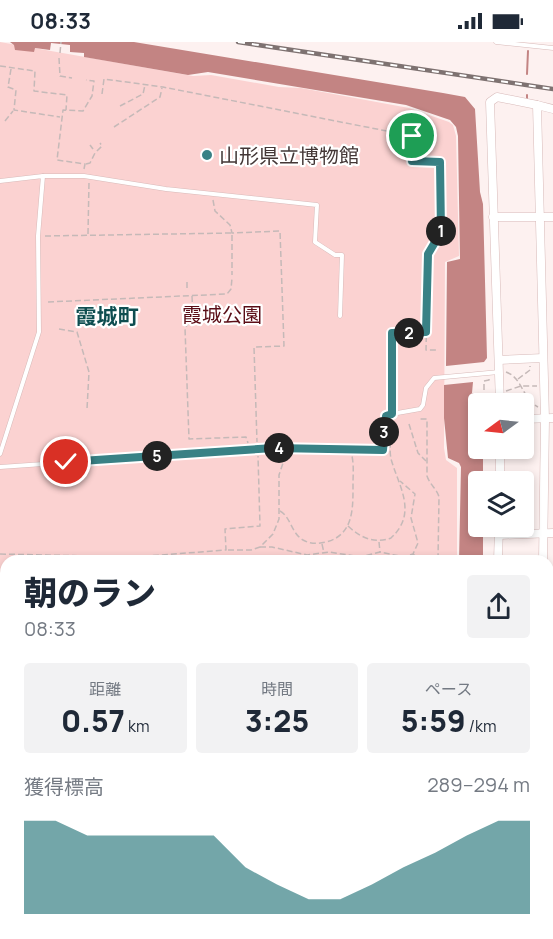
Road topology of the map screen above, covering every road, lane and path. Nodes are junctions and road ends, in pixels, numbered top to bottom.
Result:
1 (61, 42) edge
2 (496, 42) edge
3 (553, 48) edge
4 (60, 51) dead end
5 (59, 58) dead end
6 (0, 66) edge
7 (11, 68) junction
8 (72, 78) dead end
9 (86, 80) dead end
10 (145, 84) junction
11 (162, 87) junction
12 (102, 94) dead end
13 (537, 105) junction
14 (120, 106) dead end
15 (553, 109) edge
16 (14, 111) junction
17 (66, 111) junction
18 (62, 118) junction
19 (5, 120) dead end
20 (114, 127) dead end
21 (100, 143) dead end
22 (90, 145) dead end
23 (93, 149) dead end
24 (85, 164) junction
25 (43, 176) junction
26 (86, 177) junction
27 (0, 181) edge
28 (213, 195) junction
29 (493, 217) junction
30 (541, 217) junction
31 (553, 217) edge
32 (232, 234) junction
33 (88, 235) junction
34 (38, 236) junction
35 (187, 282) dead end
36 (187, 289) dead end
37 (192, 296) junction
38 (48, 302) dead end
39 (340, 316) dead end
40 (195, 322) dead end
41 (205, 322) dead end
42 (59, 329) dead end
43 (426, 332) junction
44 (437, 350) dead end
45 (532, 358) junction
46 (543, 358) junction
47 (499, 360) junction
48 (499, 372) junction
49 (489, 378) dead end
50 (518, 380) junction
51 (521, 386) junction
52 (544, 386) junction
53 (484, 390) dead end
54 (500, 391) joint
55 (544, 408) junction
56 (87, 409) dead end
57 (392, 414) junction
58 (549, 418) edge
59 (420, 419) dead end
60 (534, 419) edge
61 (392, 423) dead end
62 (409, 424) dead end
63 (250, 450) junction
64 (258, 450) junction
65 (0, 454) edge
66 (291, 454) dead end
67 (352, 455) dead end
68 (426, 462) junction
69 (0, 467) edge
70 (400, 481) junction
71 (279, 511) junction
72 (348, 526) junction
73 (534, 533) edge
74 (544, 533) junction
75 (553, 533) edge
76 (499, 537) edge
77 (379, 541) junction
78 (321, 543) junction
79 (260, 547) junction
80 (226, 550) junction
81 (380, 552) junction
82 (324, 553) junction
83 (0, 554) edge
84 (413, 554) joint
85 (45, 555) edge
86 (161, 555) edge
87 (342, 555) edge
88 (369, 555) edge
89 (391, 555) edge
90 (408, 555) edge
91 (438, 555) edge
92 (498, 555) edge
93 (543, 555) edge

1 - 4 path
2 - 3 lane
5 - 8 path
6 - 7 path
7 - 16 path
7 - 17 path
9 - 17 path
10 - 11 path
10 - 12 path
10 - 14 path
11 - 20 path
11 - 43 path
13 - 15 street
13 - 29 street
13 - 30 street
16 - 18 path
16 - 19 path
17 - 18 path
18 - 24 path
21 - 24 path
22 - 23 path
24 - 26 path
25 - 26 lane
25 - 27 lane
25 - 34 lane
26 - 28 lane
26 - 33 path
28 - 32 path
28 - 39 lane
29 - 30 street
29 - 47 street
30 - 31 street
30 - 46 street
32 - 33 path
32 - 37 path
32 - 64 path
33 - 34 path
34 - 65 lane
35 - 36 path
37 - 38 path
37 - 63 path
40 - 41 path
42 - 56 path
43 - 44 path
43 - 57 path
45 - 46 street
45 - 47 street
45 - 50 path
46 - 52 street
47 - 48 street
48 - 50 path
48 - 54 street
48 - 57 lane
49 - 53 path
50 - 51 path
51 - 52 path
51 - 54 path
51 - 55 path
52 - 55 street
55 - 58 street
57 - 64 lane
58 - 60 street
58 - 74 street
59 - 68 path
61 - 70 path
62 - 68 path
63 - 64 lane
63 - 69 lane
64 - 80 path
66 - 71 path
67 - 72 path
68 - 91 path
70 - 77 path
70 - 84 path
71 - 78 path
71 - 79 path
72 - 77 path
72 - 78 path
73 - 74 street
74 - 75 street
74 - 93 street
76 - 92 street
77 - 81 path
78 - 82 path
79 - 80 path
79 - 82 path
80 - 86 path
81 - 88 path
81 - 89 path
82 - 87 path
83 - 85 path
84 - 90 path

